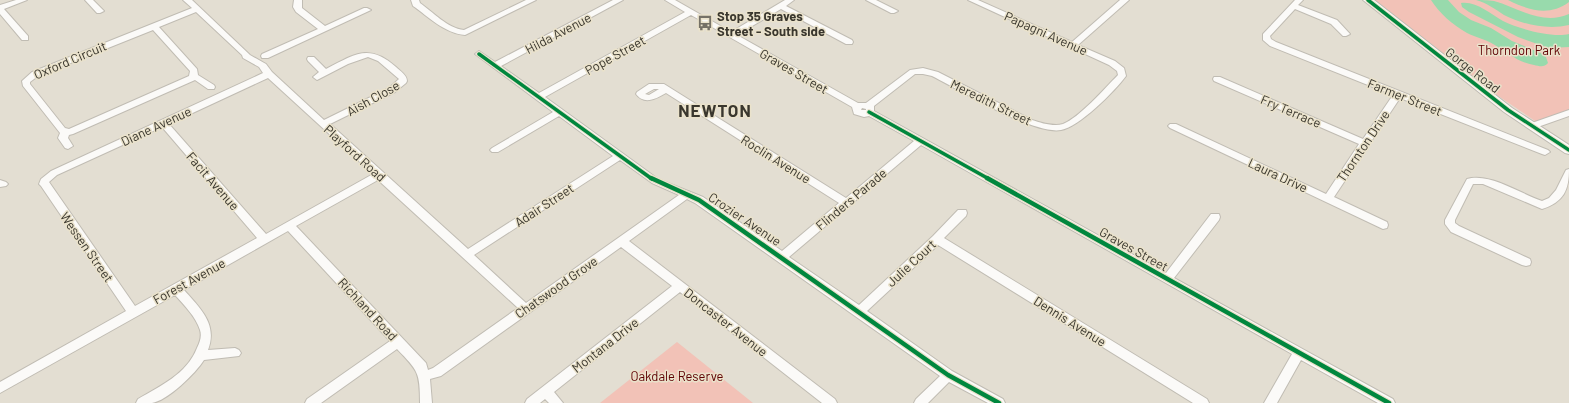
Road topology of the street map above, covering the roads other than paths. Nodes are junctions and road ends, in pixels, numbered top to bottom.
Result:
1 (23, 0) edge
2 (90, 0) edge
3 (187, 0) edge
4 (298, 0) edge
5 (415, 0) edge
6 (532, 0) edge
7 (620, 0) edge
8 (669, 0) edge
9 (790, 0) edge
10 (870, 0) edge
11 (1125, 0) edge
12 (1368, 0) edge
13 (1374, 0) edge
14 (975, 1) edge
15 (1296, 3) edge
16 (781, 6) junction
17 (0, 9) edge
18 (196, 9) junction
19 (367, 10) dead end
20 (100, 11) dead end
21 (894, 11) dead end
22 (691, 12) junction
23 (154, 26) junction
24 (324, 29) junction
25 (1346, 34) dead end
26 (732, 35) junction
27 (25, 38) dead end
28 (849, 42) dead end
29 (1073, 45) junction
30 (479, 54) dead end
31 (265, 56) dead end
32 (310, 59) dead end
33 (496, 65) junction
34 (1119, 68) joint
35 (269, 74) junction
36 (194, 76) junction
37 (1217, 79) dead end
38 (211, 87) dead end
39 (665, 89) dead end
40 (1398, 94) junction
41 (539, 98) junction
42 (868, 109) junction
43 (560, 112) junction
44 (1569, 113) edge
45 (162, 123) junction
46 (323, 124) junction
47 (1535, 125) junction
48 (1173, 126) dead end
49 (65, 132) junction
50 (920, 141) junction
51 (1365, 143) junction
52 (1569, 143) edge
53 (68, 146) dead end
54 (495, 150) dead end
55 (1569, 150) edge
56 (1545, 152) dead end
57 (620, 156) junction
58 (1569, 172) edge
59 (379, 175) junction
60 (44, 180) joint
61 (686, 195) junction
62 (1328, 198) junction
63 (846, 203) junction
64 (962, 213) dead end
65 (1216, 217) dead end
66 (289, 225) junction
67 (1383, 225) dead end
68 (937, 238) junction
69 (264, 239) junction
70 (622, 241) junction
71 (467, 255) junction
72 (782, 257) junction
73 (1526, 262) dead end
74 (1167, 279) junction
75 (680, 286) junction
76 (176, 288) junction
77 (526, 309) junction
78 (133, 312) junction
79 (859, 312) junction
80 (398, 342) junction
81 (236, 353) dead end
82 (1299, 353) junction
83 (202, 355) junction
84 (948, 375) junction
85 (424, 376) junction
86 (0, 388) edge
87 (545, 392) junction
88 (142, 403) edge
89 (312, 403) edge
90 (426, 403) edge
91 (531, 403) edge
92 (557, 403) edge
93 (831, 403) edge
94 (920, 403) edge
95 (999, 403) edge
96 (1203, 403) edge
97 (1270, 403) edge
98 (1389, 403) edge

1 - 17 street
2 - 20 street
3 - 18 street, Playford Road
4 - 24 street
5 - 6 street
7 - 33 street, Hilda Avenue
8 - 22 street, Graves Street
9 - 16 street
10 - 21 street
11 - 29 street
12 - 47 main road, Gorge Road
13 - 47 main road, Gorge Road
14 - 29 street, Papagni Avenue
15 - 25 street
15 - 40 street, Farmer Street
16 - 26 street
16 - 28 street
17 - 27 street
18 - 23 street, Oxford Circuit
18 - 35 street, Playford Road
19 - 24 street
22 - 26 street, Graves Street
22 - 41 street, Pope Street
23 - 36 street
23 - 49 street, Oxford Circuit
24 - 31 street
26 - 42 street, Graves Street
29 - 34 street, Papagni Avenue
30 - 33 street, Crozier Avenue
32 - 46 street, Aish Close
33 - 41 street, Crozier Avenue
34 - 42 street, Meredith Street
35 - 45 street, Diane Avenue
35 - 46 street, Playford Road
36 - 38 street
36 - 49 street
37 - 51 street, Fry Terrace
39 - 63 street, Roclin Avenue
40 - 51 street, Thornton Drive
40 - 56 street, Farmer Street
41 - 43 street, Crozier Avenue
42 - 50 street, Graves Street
43 - 54 street
43 - 57 street, Crozier Avenue
44 - 47 street
45 - 60 street, Diane Avenue
45 - 69 street, Facit Avenue
46 - 59 street, Playford Road
47 - 52 main road, Gorge Road
47 - 55 main road, Gorge Road
48 - 62 street, Laura Drive
49 - 53 street, Oxford Circuit
50 - 63 street, Flinders Parade
50 - 74 street, Graves Street
51 - 62 street, Thornton Drive
57 - 61 street, Crozier Avenue
57 - 71 street, Adair Street
58 - 73 street
59 - 66 street, Forest Avenue
59 - 71 street, Playford Road
60 - 78 street, Wessen Street
61 - 70 street, Chatswood Grove
61 - 72 street, Crozier Avenue
62 - 67 street, Laura Drive
63 - 72 street, Flinders Parade
64 - 68 street, Julie Court
65 - 74 street
66 - 69 street, Forest Avenue
66 - 80 street, Richland Road
68 - 79 street, Julie Court
68 - 96 street, Dennis Avenue
69 - 76 street, Forest Avenue
70 - 75 street, Doncaster Avenue
70 - 77 street, Chatswood Grove
71 - 77 street, Playford Road
72 - 79 street, Crozier Avenue
74 - 82 street, Graves Street
75 - 87 street, Montana Drive
75 - 93 street, Doncaster Avenue
76 - 78 street, Forest Avenue
76 - 83 street
77 - 85 street, Chatswood Grove
78 - 86 street, Forest Avenue
79 - 84 street, Crozier Avenue
80 - 85 street, Richland Road
80 - 89 street
81 - 83 street
82 - 97 street
82 - 98 street, Graves Street
83 - 88 street
84 - 94 street
84 - 95 street, Crozier Avenue
85 - 90 street, Richland Road
87 - 91 street, Montana Drive
87 - 92 street

